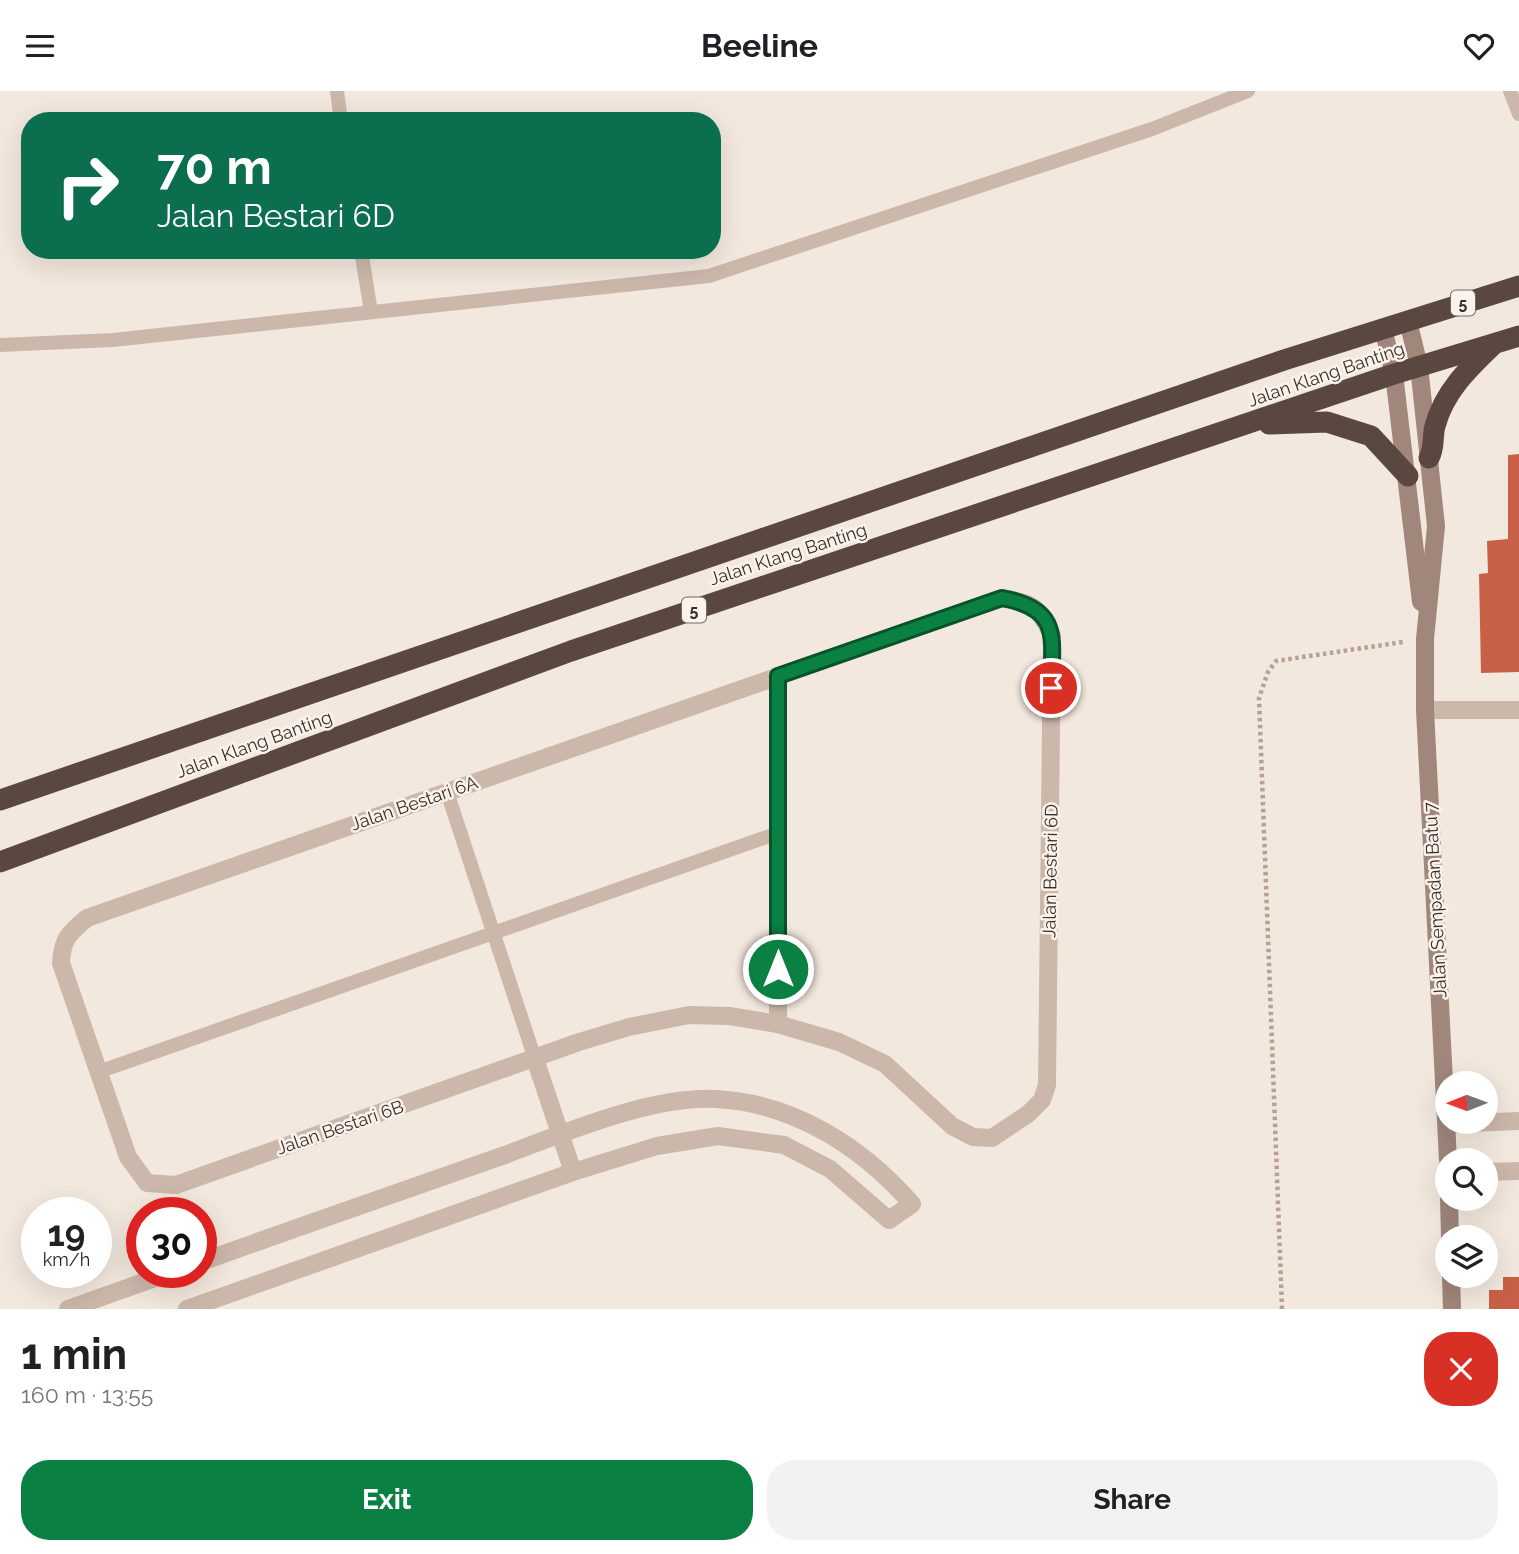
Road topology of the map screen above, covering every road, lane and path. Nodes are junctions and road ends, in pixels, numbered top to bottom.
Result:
1 (337, 91) edge
2 (1248, 91) edge
3 (1510, 91) edge
4 (340, 112) edge
5 (1519, 114) edge
6 (362, 259) edge
7 (1519, 285) edge
8 (371, 312) junction
9 (1408, 321) junction
10 (1383, 328) junction
11 (1519, 336) edge
12 (1496, 343) junction
13 (0, 345) edge
14 (1419, 366) junction
15 (1394, 374) junction
16 (1248, 424) junction
17 (1429, 458) junction
18 (1408, 476) junction
19 (1425, 639) junction
20 (778, 676) junction
21 (1425, 710) junction
22 (1519, 711) edge
23 (447, 792) junction
24 (0, 800) edge
25 (778, 833) junction
26 (0, 862) edge
27 (492, 934) junction
28 (62, 946) joint
29 (778, 1024) junction
30 (535, 1059) junction
31 (1444, 1071) edge
32 (99, 1072) junction
33 (1519, 1121) edge
34 (1498, 1122) edge
35 (560, 1135) junction
36 (1519, 1171) edge
37 (573, 1172) junction
38 (1498, 1172) edge
39 (217, 1256) edge
40 (127, 1288) edge
41 (1451, 1288) edge
42 (68, 1309) edge
43 (187, 1309) edge
44 (1282, 1309) edge
45 (1452, 1309) edge

1 - 4 lane
2 - 8 lane
3 - 5 lane
6 - 8 lane
7 - 9 highway, Jalan Klang Banting / 5
8 - 13 lane
9 - 10 highway, Jalan Klang Banting / 5
9 - 14 street, Jalan Sempadan Batu 7
10 - 15 street, Jalan Sempadan Batu 7
10 - 24 highway, Jalan Klang Banting / 5
11 - 12 highway, Jalan Klang Banting / 5
12 - 14 highway, Jalan Klang Banting / 5
12 - 17 highway
14 - 15 highway, Jalan Klang Banting / 5
14 - 17 street, Jalan Sempadan Batu 7
15 - 16 highway, Jalan Klang Banting / 5
15 - 18 street, Jalan Sempadan Batu 7
16 - 18 highway
16 - 26 highway, Jalan Klang Banting / 5
17 - 19 street, Jalan Sempadan Batu 7
18 - 19 street, Jalan Sempadan Batu 7
19 - 21 street, Jalan Sempadan Batu 7
19 - 44 path
20 - 23 street, Jalan Bestari 6A
20 - 25 street
20 - 29 street, Jalan Bestari 6D
21 - 22 street
21 - 31 street, Jalan Sempadan Batu 7
23 - 27 lane
23 - 28 street, Jalan Bestari 6A
25 - 27 lane
25 - 29 street
27 - 30 lane
27 - 32 lane
28 - 32 street, Jalan Bestari 6B
29 - 30 street, Jalan Bestari 6B
30 - 32 street, Jalan Bestari 6B
30 - 35 street
33 - 34 street
35 - 37 street
35 - 37 street
35 - 39 street
36 - 38 street
37 - 43 street
40 - 42 street
41 - 45 street

